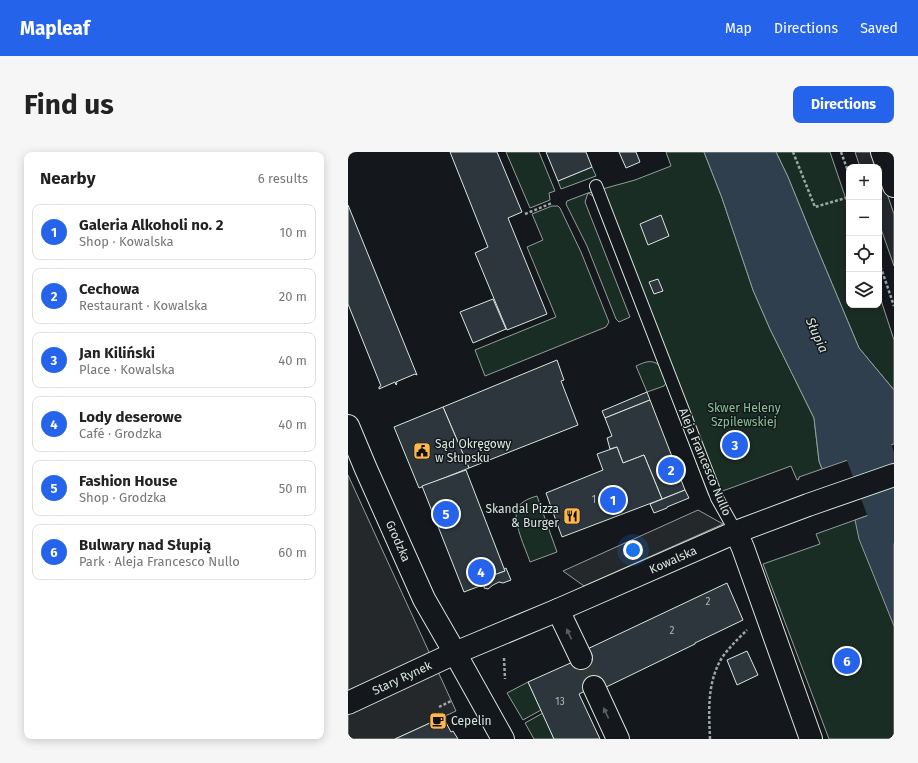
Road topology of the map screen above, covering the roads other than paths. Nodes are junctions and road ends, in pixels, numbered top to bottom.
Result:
1 (882, 152) edge
2 (596, 186) dead end
3 (894, 186) edge
4 (348, 426) edge
5 (894, 475) edge
6 (736, 532) junction
7 (558, 610) junction
8 (455, 653) junction
9 (580, 658) tunnel mouth
10 (594, 687) tunnel mouth
11 (348, 703) edge
12 (503, 739) edge
13 (618, 739) edge
14 (811, 739) edge

1 - 3 street
2 - 6 lane, Aleja Francesco Nullo
4 - 8 street, Grodzka
5 - 6 street, Kowalska
6 - 7 street, Kowalska
6 - 14 street, Aleja Francesco Nullo
7 - 8 street, Kowalska
9 -> 7 street
8 - 11 street, Stary Rynek
8 - 12 street, Grodzka
13 -> 10 street

